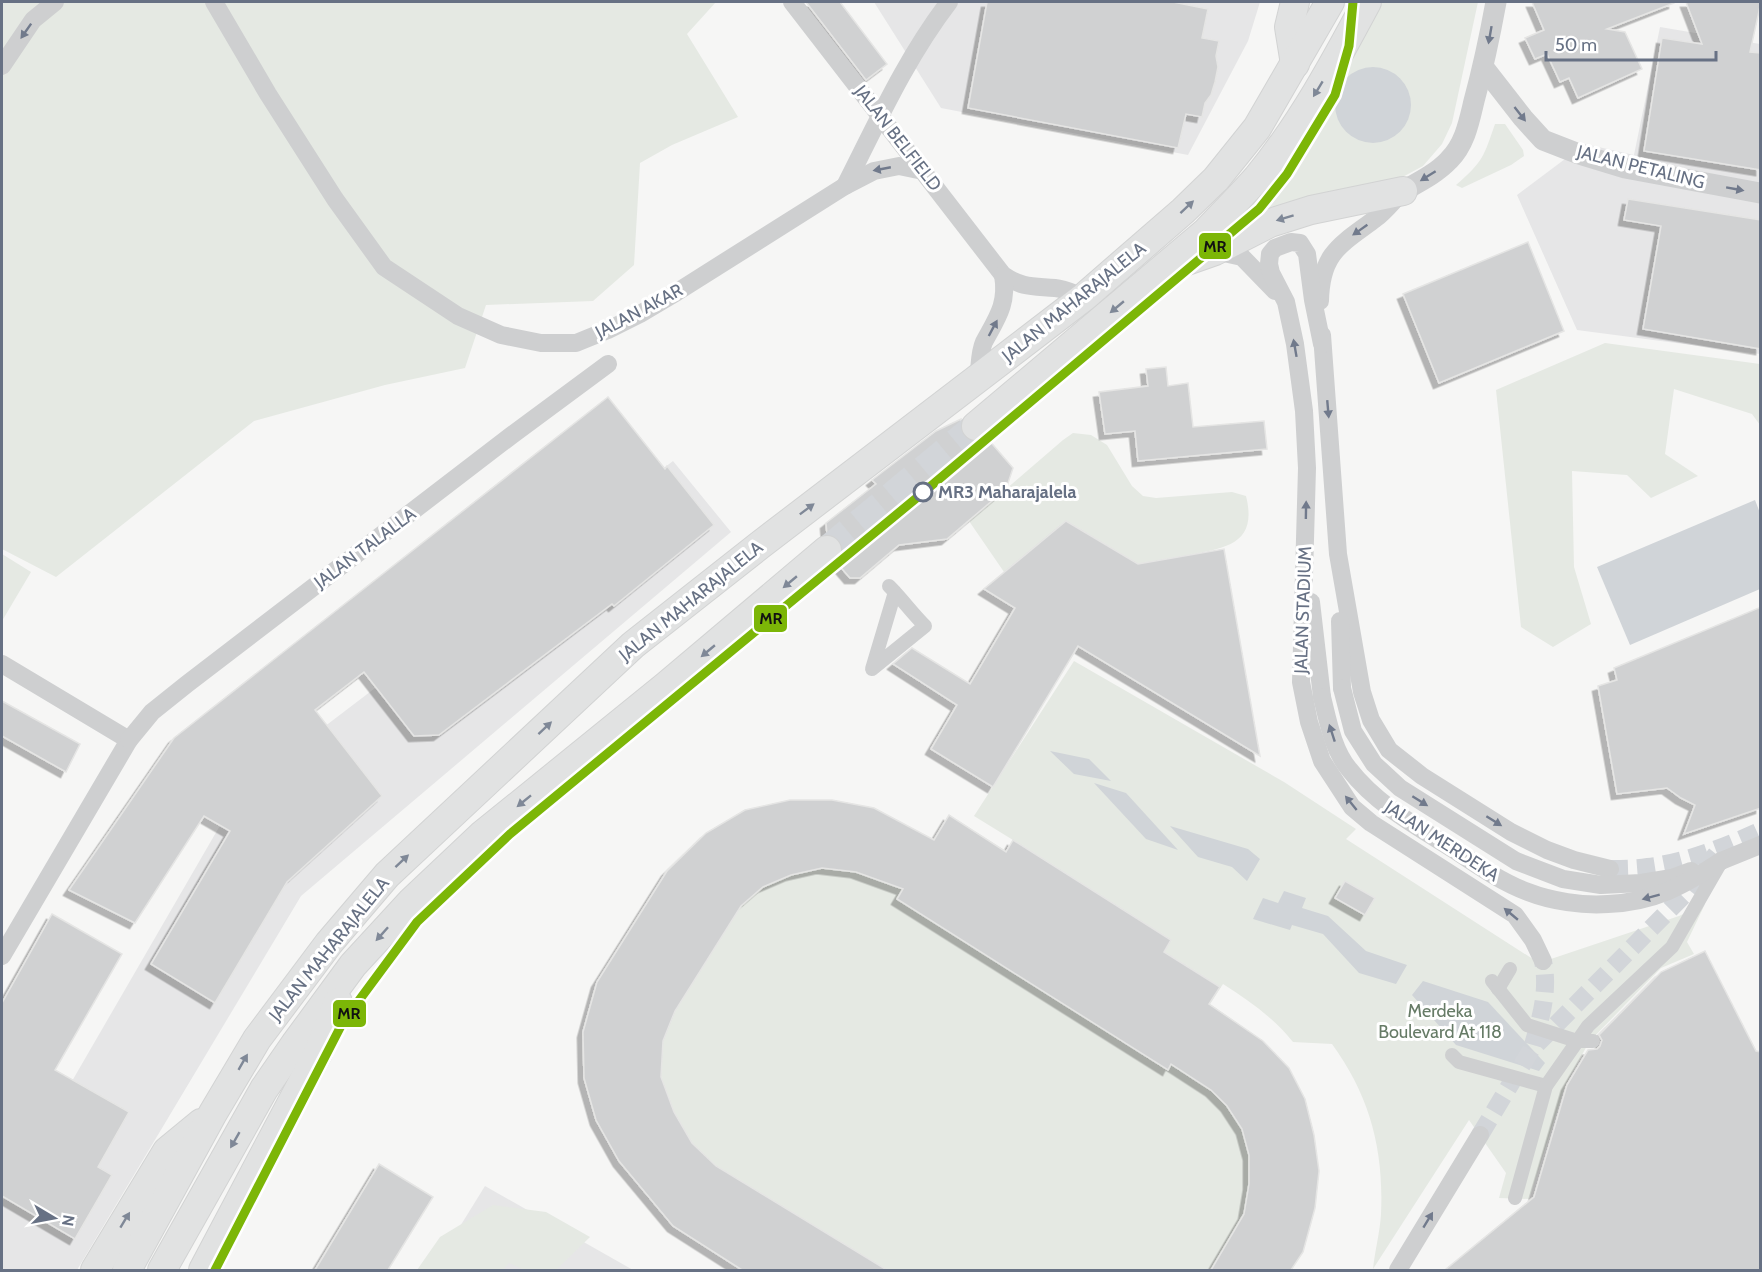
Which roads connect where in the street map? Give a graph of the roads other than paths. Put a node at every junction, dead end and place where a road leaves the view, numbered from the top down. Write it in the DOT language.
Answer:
graph roads {
  1 [pos="55,2"];
  2 [pos="214,2"];
  3 [pos="792,2"];
  4 [pos="949,2"];
  5 [pos="1295,2"];
  6 [pos="1330,2"];
  7 [pos="1367,2"];
  8 [pos="1496,2"];
  9 [pos="1295,64"];
  10 [pos="2,66"];
  11 [pos="1484,68"];
  12 [pos="881,116"];
  13 [pos="923,171"];
  14 [pos="844,186"];
  15 [pos="1403,191"];
  16 [pos="1761,193"];
  17 [pos="1215,250"];
  18 [pos="1162,270"];
  19 [pos="1003,275"];
  20 [pos="1084,297"];
  21 [pos="1283,298"];
  22 [pos="1322,344"];
  23 [pos="608,364"];
  24 [pos="978,380"];
  25 [pos="976,426"];
  26 [pos="827,550"];
  27 [pos="1305,552"];
  28 [pos="1338,554"];
  29 [pos="892,589"];
  30 [pos="2,664"];
  31 [pos="129,740"];
  32 [pos="1761,845"];
  33 [pos="1721,861"];
  34 [pos="1610,869"];
  35 [pos="2,956"];
  36 [pos="1543,961"];
  37 [pos="353,965"];
  38 [pos="1510,969"];
  39 [pos="1577,1041"];
  40 [pos="1593,1041"];
  41 [pos="1452,1055"];
  42 [pos="1546,1086"];
  43 [pos="213,1113"];
  44 [pos="1480,1135"];
  45 [pos="1515,1198"];
  46 [pos="95,1270"];
  47 [pos="127,1270"];
  48 [pos="162,1270"];
  49 [pos="203,1270"];
  50 [pos="1398,1270"];
  1 -- 10 [label="street, one-way"];
  2 -- 14 [label="street, JALAN AKAR"];
  3 -- 12 [label="street, JALAN BELFIELD"];
  4 -- 12 [label="street, JALAN AKAR"];
  5 -- 9 [label="highway"];
  6 -- 9 [label="highway, JALAN MAHARAJALELA"];
  7 -- 18 [label="highway, JALAN MAHARAJALELA, one-way"];
  8 -- 11 [label="street, one-way"];
  20 -- 9 [label="highway, JALAN MAHARAJALELA, one-way"];
  11 -- 15 [label="street, one-way"];
  11 -- 16 [label="street, JALAN PETALING, one-way"];
  12 -- 13 [label="street, JALAN BELFIELD"];
  12 -- 14 [label="street, JALAN AKAR"];
  13 -- 14 [label="street, one-way"];
  13 -- 19 [label="street, JALAN BELFIELD"];
  15 -- 17 [label="highway, one-way"];
  15 -- 22 [label="street, JALAN STADIUM, one-way"];
  17 -- 18 [label="highway"];
  17 -- 21 [label="street"];
  18 -- 25 [label="highway, JALAN MAHARAJALELA, one-way"];
  19 -- 20 [label="street"];
  24 -- 19 [label="street, one-way"];
  20 -- 24 [label="highway, JALAN MAHARAJALELA"];
  21 -- 22 [label="street, JALAN STADIUM"];
  27 -- 21 [label="street, JALAN STADIUM, one-way"];
  22 -- 28 [label="street, JALAN STADIUM, one-way"];
  23 -- 31 [label="street, JALAN TALALLA"];
  43 -- 24 [label="highway, JALAN MAHARAJALELA, one-way"];
  26 -- 37 [label="highway, JALAN MAHARAJALELA, one-way"];
  33 -- 27 [label="street, JALAN MERDEKA, one-way, bridge"];
  36 -- 27 [label="street, JALAN STADIUM, one-way"];
  28 -- 33 [label="street, JALAN MERDEKA, one-way, bridge"];
  28 -- 34 [label="street, JALAN STADIUM, one-way"];
  29 -- 29 [label="street"];
  30 -- 31 [label="street"];
  31 -- 35 [label="street, JALAN TALALLA"];
  32 -- 33 [label="street, JALAN MERDEKA"];
  33 -- 39 [label="street"];
  37 -- 48 [label="highway, JALAN MAHARAJALELA, one-way"];
  37 -- 49 [label="highway"];
  38 -- 39 [label="street"];
  39 -- 40 [label="street"];
  39 -- 42 [label="street"];
  41 -- 42 [label="street"];
  42 -- 45 [label="street"];
  46 -- 43 [label="highway, one-way"];
  43 -- 47 [label="highway, JALAN MAHARAJALELA"];
  50 -- 44 [label="street, one-way"];
}
